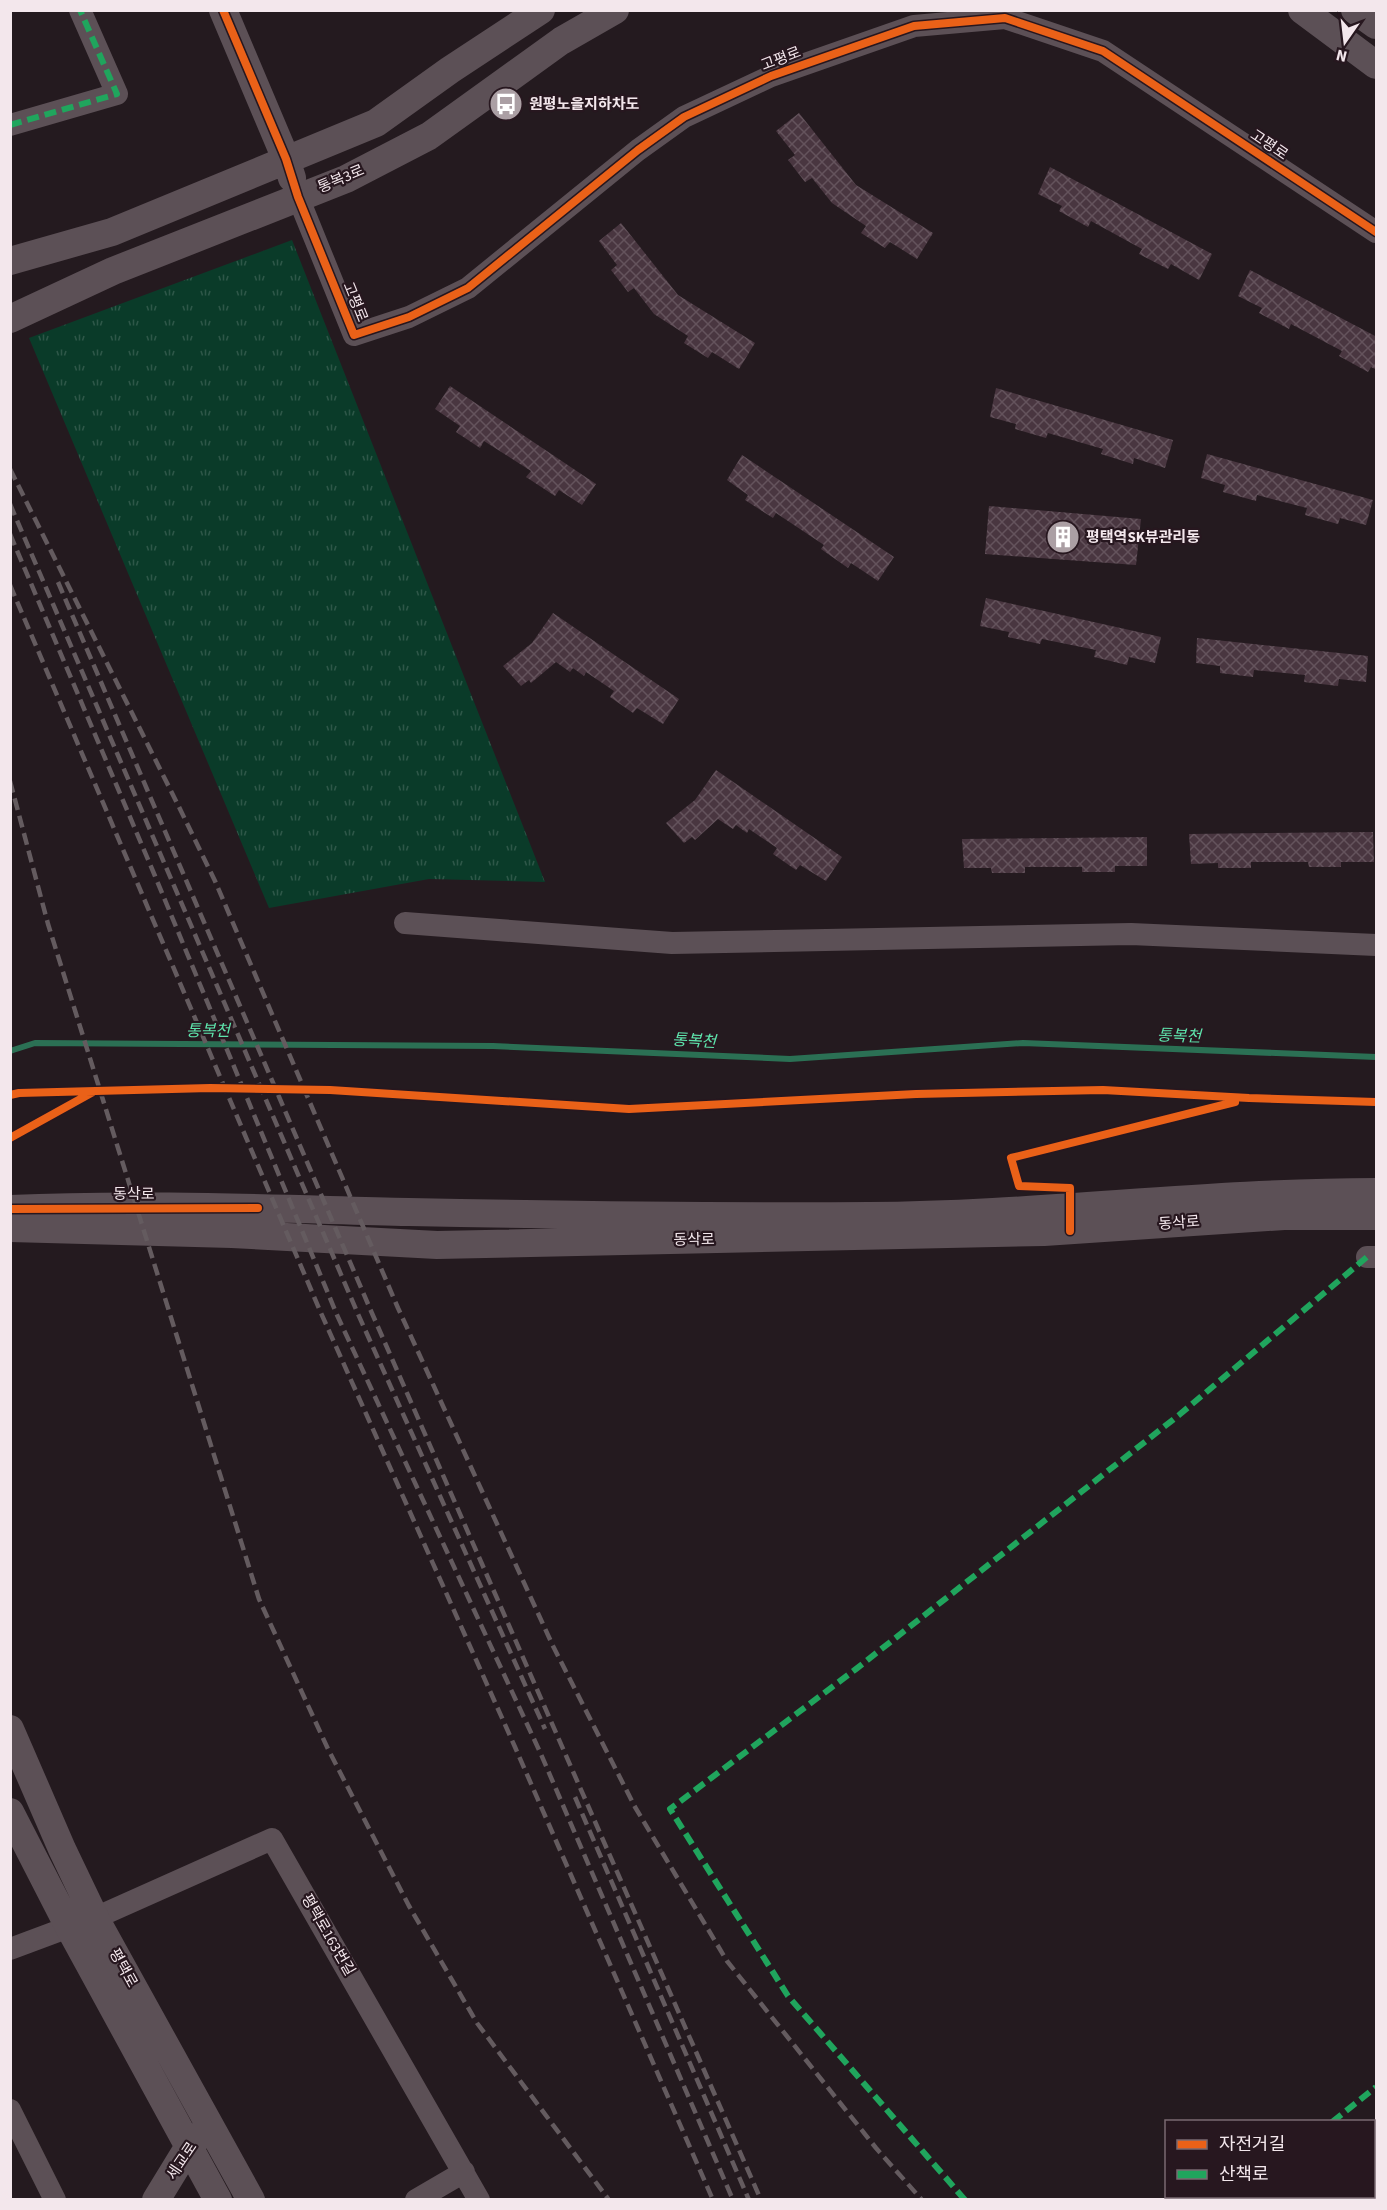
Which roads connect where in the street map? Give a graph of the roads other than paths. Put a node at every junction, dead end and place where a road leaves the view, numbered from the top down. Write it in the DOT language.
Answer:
graph roads {
  1 [pos="80,10"];
  2 [pos="223,10"];
  3 [pos="541,10"];
  4 [pos="615,10"];
  5 [pos="1302,10"];
  6 [pos="1355,10"];
  7 [pos="1377,25"];
  8 [pos="1377,64"];
  9 [pos="10,125"];
  10 [pos="286,159"];
  11 [pos="298,197"];
  12 [pos="1377,232"];
  13 [pos="17,261"];
  14 [pos="10,319"];
  15 [pos="405,923"];
  16 [pos="1377,945"];
  17 [pos="1377,1192"];
  18 [pos="10,1209"];
  19 [pos="1377,1216"];
  20 [pos="10,1228"];
  21 [pos="10,1729"];
  22 [pos="10,1812"];
  23 [pos="82,1922"];
  24 [pos="10,1949"];
  25 [pos="10,2110"];
  26 [pos="210,2125"];
  27 [pos="189,2146"];
  28 [pos="464,2172"];
  29 [pos="55,2199"];
  30 [pos="158,2199"];
  31 [pos="218,2199"];
  32 [pos="251,2199"];
  33 [pos="416,2199"];
  34 [pos="479,2199"];
  1 -- 9 [label="street"];
  2 -- 10 [label="street"];
  3 -- 10 [label="street"];
  4 -- 11 [label="street, 통복3로"];
  5 -- 8 [label="street"];
  6 -- 7 [label="street"];
  10 -- 11 [label="street"];
  10 -- 13 [label="street"];
  11 -- 12 [label="street, 고평로"];
  11 -- 14 [label="street, 통복3로"];
  15 -- 16 [label="street"];
  17 -- 18 [label="street, 동삭로"];
  19 -- 20 [label="street, 동삭로"];
  21 -- 23 [label="street, 평택로"];
  22 -- 23 [label="street, 평택로"];
  23 -- 24 [label="street"];
  23 -- 26 [label="street, 평택로"];
  23 -- 27 [label="street, 평택로"];
  23 -- 28 [label="street, 평택로163번길"];
  25 -- 29 [label="street"];
  26 -- 27 [label="street, 세교로"];
  26 -- 32 [label="street, 평택로"];
  27 -- 30 [label="street, 세교로"];
  27 -- 31 [label="street, 평택로"];
  28 -- 33 [label="street"];
  28 -- 34 [label="street, 평택로163번길"];
}
